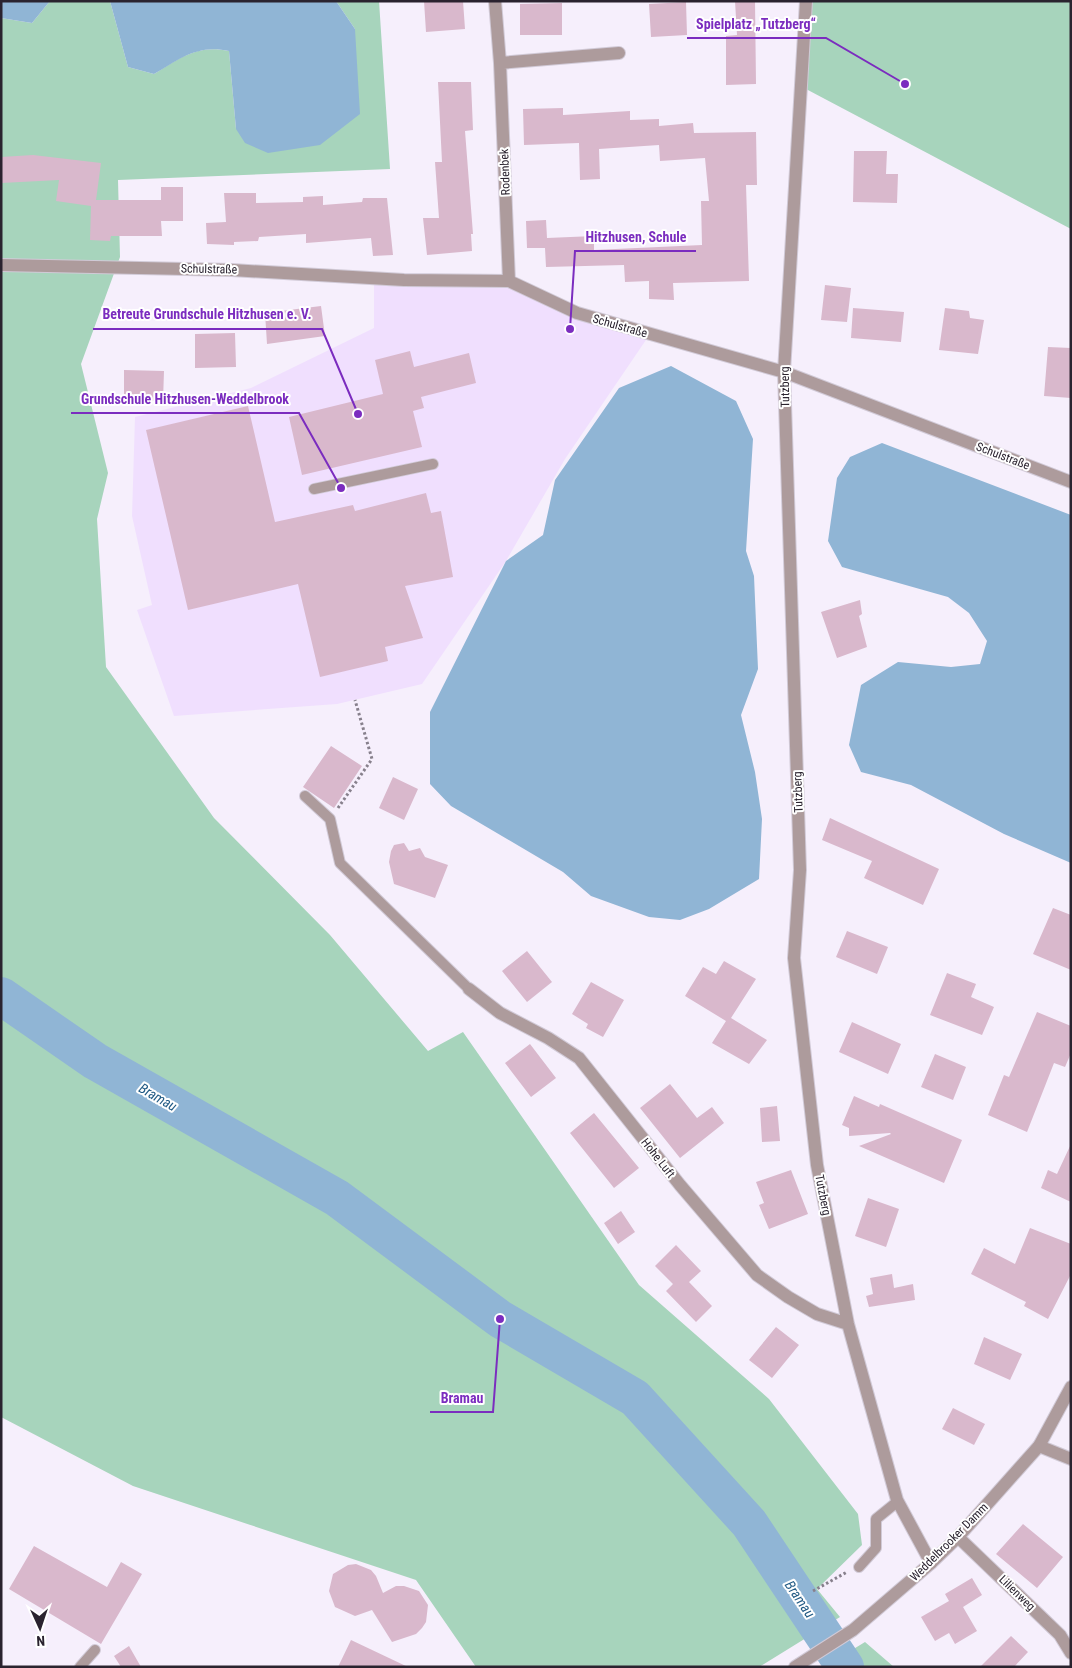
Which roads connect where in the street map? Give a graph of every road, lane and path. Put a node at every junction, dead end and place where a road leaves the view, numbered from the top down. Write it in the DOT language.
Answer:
graph roads {
  1 [pos="495,1"];
  2 [pos="806,1"];
  3 [pos="619,54"];
  4 [pos="500,63"];
  5 [pos="1,265"];
  6 [pos="509,281"];
  7 [pos="784,372"];
  8 [pos="434,464"];
  9 [pos="1071,482"];
  10 [pos="314,489"];
  11 [pos="355,700"];
  12 [pos="304,796"];
  13 [pos="330,819"];
  14 [pos="469,989"];
  15 [pos="848,1324"];
  16 [pos="1071,1387"];
  17 [pos="1040,1446"];
  18 [pos="1071,1459"];
  19 [pos="897,1502"];
  20 [pos="958,1537"];
  21 [pos="932,1563"];
  22 [pos="859,1567"];
  23 [pos="813,1591"];
  24 [pos="95,1650"];
  25 [pos="1071,1653"];
  26 [pos="800,1664"];
  27 [pos="80,1667"];
  1 -- 4 [label="street, Rodenbek"];
  2 -- 7 [label="street, Tutzberg"];
  3 -- 4 [label="street"];
  4 -- 6 [label="street, Rodenbek"];
  5 -- 6 [label="street, Schulstraße"];
  6 -- 7 [label="street, Schulstraße"];
  7 -- 9 [label="street, Schulstraße"];
  7 -- 15 [label="street, Tutzberg"];
  8 -- 10 [label="lane"];
  11 -- 13 [label="path"];
  12 -- 13 [label="lane"];
  13 -- 14 [label="lane"];
  14 -- 15 [label="street, Hohe Luft"];
  15 -- 19 [label="street, Tutzberg"];
  16 -- 17 [label="street, Weddelbrooker Damm"];
  17 -- 18 [label="street"];
  17 -- 20 [label="street, Weddelbrooker Damm"];
  19 -- 21 [label="street, Tutzberg"];
  19 -- 22 [label="lane"];
  20 -- 21 [label="street, Weddelbrooker Damm"];
  20 -- 25 [label="street, Lilienweg"];
  21 -- 26 [label="street, Weddelbrooker Damm"];
  22 -- 23 [label="path"];
  24 -- 27 [label="lane"];
}
